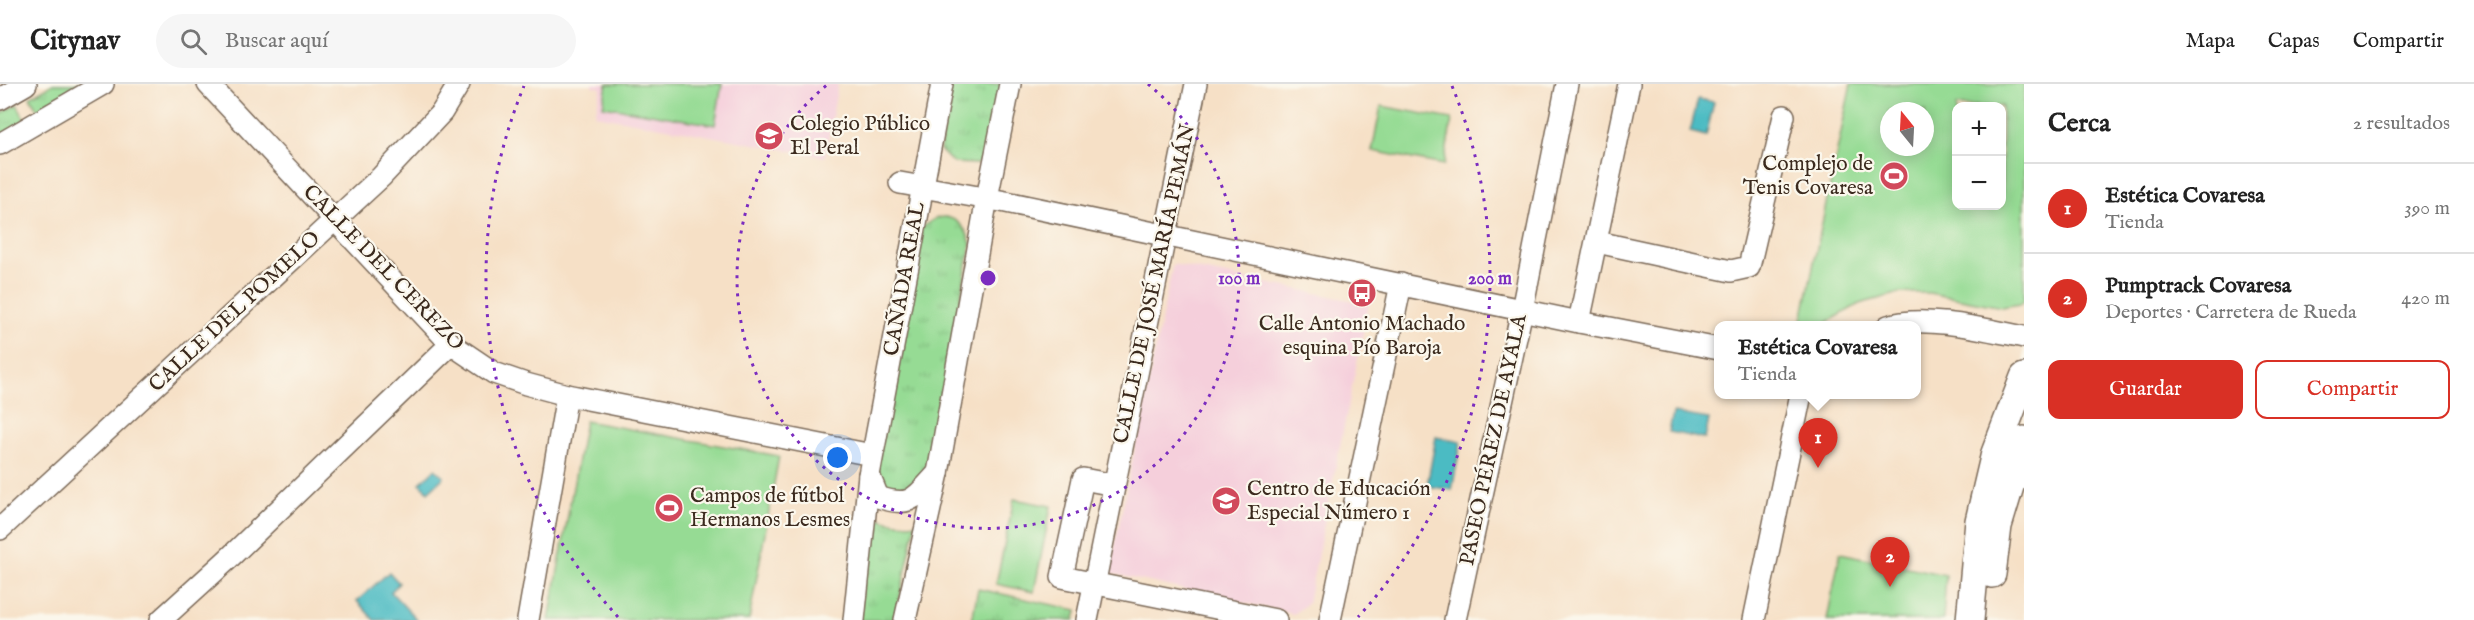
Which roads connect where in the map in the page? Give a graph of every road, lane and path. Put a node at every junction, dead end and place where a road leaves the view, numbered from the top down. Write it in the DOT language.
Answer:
graph roads {
  1 [pos="26,84"];
  2 [pos="103,84"];
  3 [pos="208,84"];
  4 [pos="459,84"];
  5 [pos="942,84"];
  6 [pos="1010,84"];
  7 [pos="1196,84"];
  8 [pos="1567,84"];
  9 [pos="1629,84"];
  10 [pos="0,99"];
  11 [pos="1784,116"];
  12 [pos="0,144"];
  13 [pos="900,183"];
  14 [pos="921,187"];
  15 [pos="997,200"];
  16 [pos="335,220"];
  17 [pos="1166,236"];
  18 [pos="1598,242"];
  19 [pos="1401,284"];
  20 [pos="1522,310"];
  21 [pos="1579,322"];
  22 [pos="1921,323"];
  23 [pos="2024,338"];
  24 [pos="451,344"];
  25 [pos="1714,348"];
  26 [pos="2024,377"];
  27 [pos="567,395"];
  28 [pos="1799,399"];
  29 [pos="2024,440"];
  30 [pos="871,465"];
  31 [pos="938,473"];
  32 [pos="1114,485"];
  33 [pos="0,529"];
  34 [pos="1094,584"];
  35 [pos="161,620"];
  36 [pos="528,620"];
  37 [pos="854,620"];
  38 [pos="905,620"];
  39 [pos="1087,620"];
  40 [pos="1276,620"];
  41 [pos="1330,620"];
  42 [pos="1455,620"];
  43 [pos="1754,620"];
  44 [pos="1970,620"];
  45 [pos="1988,620"];
  1 -- 10 [label="street"];
  2 -- 12 [label="street"];
  3 -- 16 [label="street, CALLE DEL CEREZO"];
  4 -- 16 [label="street, CALLE DEL POMELO"];
  5 -- 14 [label="street, CAÑADA REAL"];
  6 -- 15 [label="street"];
  7 -- 17 [label="street, CALLE DE JOSÉ MARÍA PEMÁN"];
  8 -- 20 [label="street, PASEO PÉREZ DE AYALA"];
  9 -- 18 [label="street"];
  11 -- 18 [label="street"];
  13 -- 14 [label="street"];
  14 -- 15 [label="street"];
  14 -- 30 [label="street, CAÑADA REAL"];
  15 -- 17 [label="street"];
  15 -- 31 [label="street"];
  16 -- 24 [label="street, CALLE DEL CEREZO"];
  16 -- 33 [label="street, CALLE DEL POMELO"];
  17 -- 19 [label="street"];
  17 -- 32 [label="street, CALLE DE JOSÉ MARÍA PEMÁN"];
  18 -- 21 [label="street"];
  19 -- 20 [label="street"];
  19 -- 41 [label="street"];
  20 -- 21 [label="street"];
  20 -- 42 [label="street, PASEO PÉREZ DE AYALA"];
  21 -- 25 [label="street"];
  22 -- 23 [label="street"];
  24 -- 27 [label="street, CALLE DEL CEREZO"];
  24 -- 35 [label="street"];
  26 -- 44 [label="main road"];
  27 -- 30 [label="street, CALLE DEL CEREZO"];
  27 -- 36 [label="street"];
  28 -- 43 [label="street"];
  29 -- 45 [label="main road"];
  30 -- 31 [label="street"];
  30 -- 37 [label="street, CAÑADA REAL"];
  31 -- 38 [label="street"];
  32 -- 34 [label="street, CALLE DE JOSÉ MARÍA PEMÁN"];
  32 -- 34 [label="street"];
  34 -- 39 [label="street, CALLE DE JOSÉ MARÍA PEMÁN"];
  34 -- 40 [label="street"];
}
